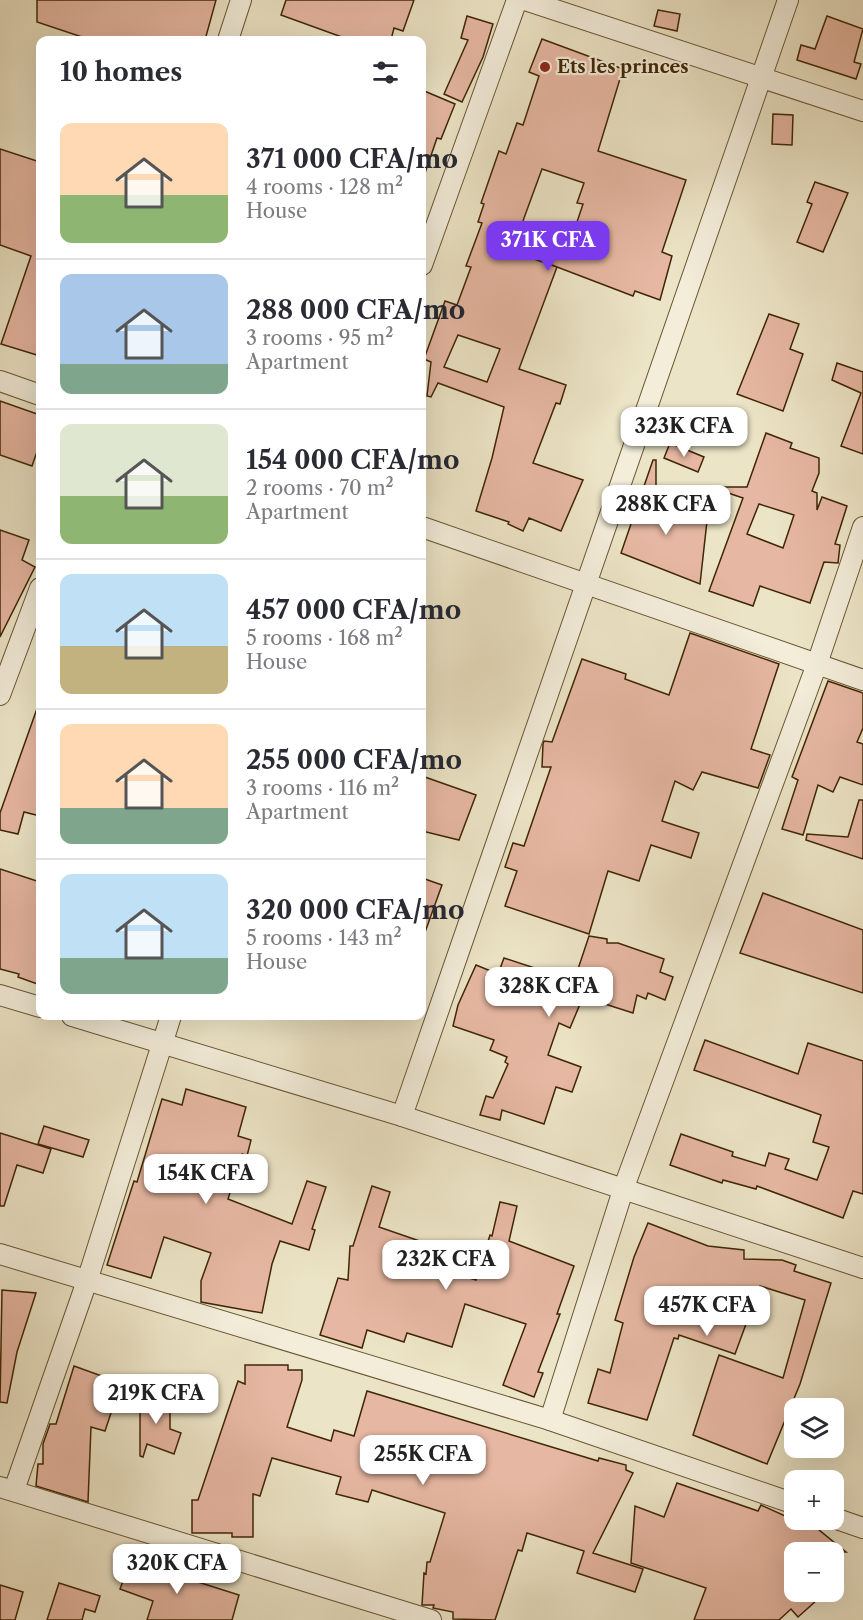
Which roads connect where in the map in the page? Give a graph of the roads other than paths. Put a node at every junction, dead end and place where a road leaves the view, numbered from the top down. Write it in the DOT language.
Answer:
graph roads {
  1 [pos="241,0"];
  2 [pos="517,0"];
  3 [pos="525,0"];
  4 [pos="789,0"];
  5 [pos="229,36"];
  6 [pos="761,78"];
  7 [pos="863,111"];
  8 [pos="426,254"];
  9 [pos="0,381"];
  10 [pos="36,394"];
  11 [pos="863,527"];
  12 [pos="426,528"];
  13 [pos="585,583"];
  14 [pos="36,599"];
  15 [pos="817,664"];
  16 [pos="863,680"];
  17 [pos="0,695"];
  18 [pos="0,995"];
  19 [pos="36,1005"];
  20 [pos="87,1020"];
  21 [pos="170,1020"];
  22 [pos="163,1041"];
  23 [pos="402,1116"];
  24 [pos="624,1187"];
  25 [pos="0,1254"];
  26 [pos="863,1268"];
  27 [pos="87,1281"];
  28 [pos="550,1420"];
  29 [pos="7,1488"];
  30 [pos="784,1500"];
  31 [pos="844,1521"];
  32 [pos="863,1528"];
  33 [pos="431,1620"];
  1 -- 5 [label="street"];
  2 -- 8 [label="street"];
  3 -- 6 [label="street"];
  4 -- 6 [label="street"];
  6 -- 7 [label="street"];
  6 -- 13 [label="street"];
  9 -- 10 [label="street"];
  11 -- 15 [label="street"];
  12 -- 13 [label="street"];
  13 -- 15 [label="street"];
  13 -- 23 [label="street"];
  14 -- 17 [label="street"];
  15 -- 16 [label="street"];
  15 -- 24 [label="street"];
  18 -- 19 [label="street"];
  20 -- 22 [label="street"];
  21 -- 22 [label="street"];
  22 -- 23 [label="street"];
  22 -- 27 [label="street"];
  23 -- 24 [label="street"];
  24 -- 26 [label="street"];
  24 -- 28 [label="street"];
  25 -- 27 [label="street"];
  27 -- 28 [label="street"];
  27 -- 29 [label="street"];
  28 -- 30 [label="street"];
  29 -- 33 [label="street"];
  31 -- 32 [label="street"];
}
